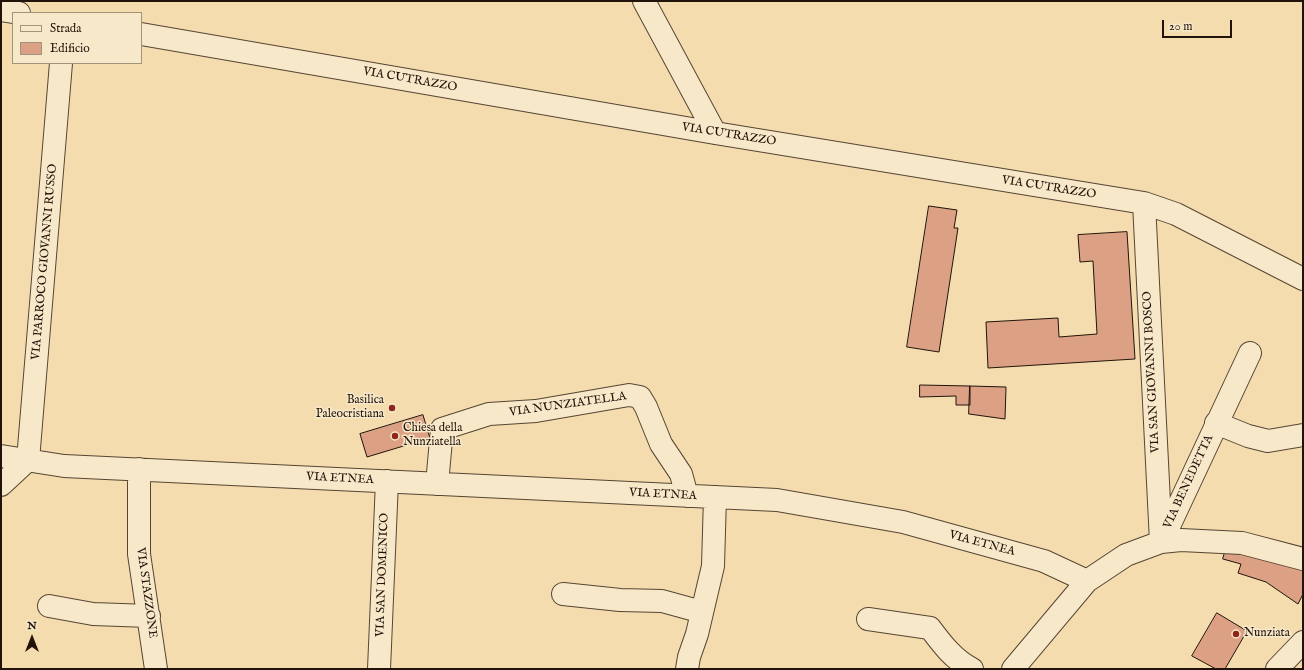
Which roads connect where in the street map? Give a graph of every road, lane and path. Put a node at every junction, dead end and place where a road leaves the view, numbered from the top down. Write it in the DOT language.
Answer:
graph roads {
  1 [pos="644,1"];
  2 [pos="1,10"];
  3 [pos="13,12"];
  4 [pos="142,34"];
  5 [pos="61,64"];
  6 [pos="715,133"];
  7 [pos="1144,203"];
  8 [pos="1303,278"];
  9 [pos="1250,352"];
  10 [pos="1216,423"];
  11 [pos="1303,435"];
  12 [pos="1,456"];
  13 [pos="28,460"];
  14 [pos="139,469"];
  15 [pos="387,481"];
  16 [pos="437,484"];
  17 [pos="1,485"];
  18 [pos="687,496"];
  19 [pos="715,497"];
  20 [pos="1161,542"];
  21 [pos="1303,559"];
  22 [pos="1087,581"];
  23 [pos="563,594"];
  24 [pos="49,606"];
  25 [pos="702,612"];
  26 [pos="149,616"];
  27 [pos="868,619"];
  28 [pos="1303,642"];
  29 [pos="688,663"];
  30 [pos="156,669"];
  31 [pos="379,669"];
  32 [pos="972,669"];
  33 [pos="1013,669"];
  34 [pos="1277,669"];
  1 -- 6 [label="street"];
  2 -- 3 [label="street"];
  4 -- 6 [label="street, VIA CUTRAZZO"];
  5 -- 13 [label="street, VIA PARROCO GIOVANNI RUSSO"];
  6 -- 7 [label="street, VIA CUTRAZZO"];
  7 -- 8 [label="street, VIA CUTRAZZO"];
  7 -- 20 [label="street, VIA SAN GIOVANNI BOSCO"];
  9 -- 10 [label="street, VIA BENEDETTA"];
  10 -- 11 [label="street, VIA BENEDETTA"];
  10 -- 20 [label="street, VIA BENEDETTA"];
  12 -- 13 [label="street, VIA ETNEA"];
  13 -- 14 [label="street, VIA ETNEA"];
  13 -- 17 [label="street"];
  14 -- 15 [label="street, VIA ETNEA"];
  14 -- 26 [label="street, VIA STAZZONE"];
  15 -- 16 [label="street, VIA ETNEA"];
  15 -- 31 [label="street, VIA SAN DOMENICO"];
  16 -- 18 [label="street, VIA ETNEA"];
  16 -- 18 [label="street, VIA NUNZIATELLA"];
  18 -- 19 [label="street, VIA ETNEA"];
  19 -- 22 [label="street, VIA ETNEA"];
  19 -- 25 [label="street"];
  20 -- 21 [label="street"];
  20 -- 22 [label="street"];
  22 -- 33 [label="street"];
  23 -- 25 [label="street"];
  24 -- 26 [label="street"];
  25 -- 29 [label="street"];
  26 -- 30 [label="street, VIA STAZZONE"];
  27 -- 32 [label="street"];
  28 -- 34 [label="street"];
}
